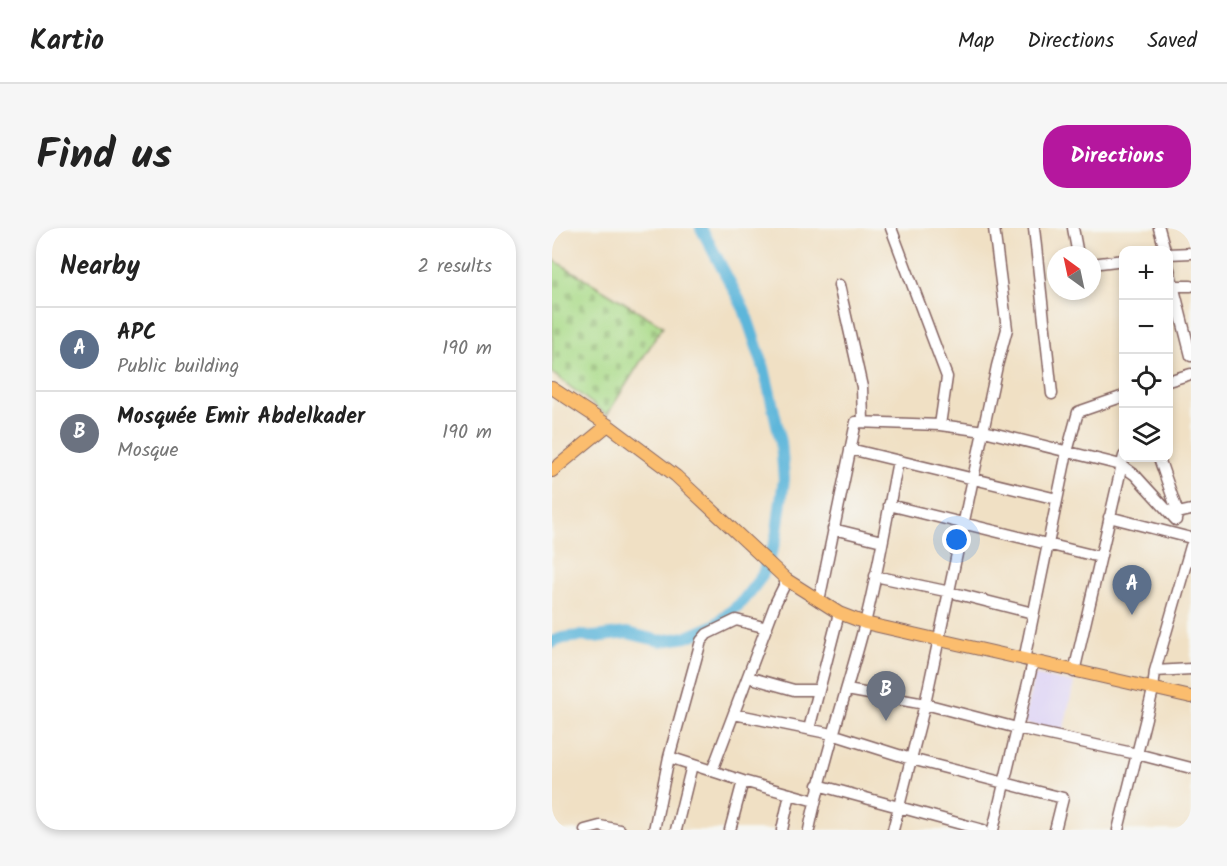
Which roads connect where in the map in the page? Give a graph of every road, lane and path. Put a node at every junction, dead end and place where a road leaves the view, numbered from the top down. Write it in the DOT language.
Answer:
graph roads {
  1 [pos="891,228"];
  2 [pos="994,228"];
  3 [pos="1034,228"];
  4 [pos="1073,228"];
  5 [pos="1160,228"];
  6 [pos="1076,246"];
  7 [pos="1164,246"];
  8 [pos="1191,253"];
  9 [pos="1173,254"];
  10 [pos="1119,261"];
  11 [pos="1101,263"];
  12 [pos="1173,282"];
  13 [pos="838,285"];
  14 [pos="1174,286"];
  15 [pos="1191,286"];
  16 [pos="1187,323"];
  17 [pos="1191,356"];
  18 [pos="1191,374"];
  19 [pos="1173,379"];
  20 [pos="552,388"];
  21 [pos="1052,394"];
  22 [pos="1119,398"];
  23 [pos="863,422"];
  24 [pos="608,425"];
  25 [pos="940,425"];
  26 [pos="984,431"];
  27 [pos="850,449"];
  28 [pos="1067,452"];
  29 [pos="898,461"];
  30 [pos="1119,461"];
  31 [pos="1122,462"];
  32 [pos="1123,462"];
  33 [pos="1160,462"];
  34 [pos="552,471"];
  35 [pos="973,480"];
  36 [pos="1057,499"];
  37 [pos="889,505"];
  38 [pos="1191,510"];
  39 [pos="1109,517"];
  40 [pos="1177,517"];
  41 [pos="964,522"];
  42 [pos="833,529"];
  43 [pos="1174,534"];
  44 [pos="1191,538"];
  45 [pos="882,541"];
  46 [pos="1048,545"];
  47 [pos="1191,546"];
  48 [pos="1100,557"];
  49 [pos="875,576"];
  50 [pos="783,577"];
  51 [pos="950,592"];
  52 [pos="819,601"];
  53 [pos="839,613"];
  54 [pos="1033,613"];
  55 [pos="865,623"];
  56 [pos="767,628"];
  57 [pos="939,640"];
  58 [pos="1028,661"];
  59 [pos="1191,669"];
  60 [pos="1155,671"];
  61 [pos="1074,672"];
  62 [pos="748,677"];
  63 [pos="819,690"];
  64 [pos="847,690"];
  65 [pos="1153,690"];
  66 [pos="1191,697"];
  67 [pos="925,704"];
  68 [pos="734,714"];
  69 [pos="1017,728"];
  70 [pos="809,729"];
  71 [pos="832,734"];
  72 [pos="1137,754"];
  73 [pos="669,757"];
  74 [pos="911,759"];
  75 [pos="692,765"];
  76 [pos="1191,768"];
  77 [pos="712,771"];
  78 [pos="743,781"];
  79 [pos="1004,783"];
  80 [pos="818,785"];
  81 [pos="790,794"];
  82 [pos="815,801"];
  83 [pos="899,808"];
  84 [pos="599,828"];
  85 [pos="585,830"];
  86 [pos="620,830"];
  87 [pos="654,830"];
  88 [pos="676,830"];
  89 [pos="730,830"];
  90 [pos="782,830"];
  91 [pos="809,830"];
  92 [pos="893,830"];
  93 [pos="983,830"];
  94 [pos="993,830"];
  95 [pos="1055,830"];
  96 [pos="1118,830"];
  1 -- 25 [label="street"];
  2 -- 26 [label="street"];
  3 -- 21 [label="street"];
  4 -- 6 [label="street"];
  5 -- 7 [label="street"];
  8 -- 9 [label="street"];
  10 -- 11 [label="street"];
  12 -- 14 [label="street"];
  13 -- 23 [label="street"];
  14 -- 15 [label="street"];
  14 -- 16 [label="street"];
  16 -- 17 [label="street"];
  18 -- 19 [label="street"];
  20 -- 24 [label="main road"];
  22 -- 28 [label="street"];
  23 -- 25 [label="street"];
  23 -- 27 [label="street"];
  24 -- 34 [label="main road"];
  24 -- 50 [label="main road"];
  25 -- 26 [label="street"];
  26 -- 28 [label="street"];
  26 -- 35 [label="street"];
  27 -- 29 [label="street"];
  27 -- 42 [label="street"];
  28 -- 30 [label="street"];
  28 -- 36 [label="street"];
  29 -- 35 [label="street"];
  29 -- 37 [label="street"];
  31 -- 39 [label="street"];
  32 -- 40 [label="street"];
  33 -- 40 [label="street"];
  35 -- 36 [label="street"];
  35 -- 41 [label="street"];
  36 -- 46 [label="street"];
  37 -- 41 [label="street"];
  37 -- 45 [label="street"];
  38 -- 40 [label="street"];
  39 -- 43 [label="street"];
  39 -- 48 [label="street"];
  40 -- 43 [label="street"];
  41 -- 46 [label="street"];
  41 -- 51 [label="street"];
  42 -- 45 [label="street"];
  42 -- 52 [label="street"];
  43 -- 44 [label="street"];
  45 -- 49 [label="street"];
  46 -- 48 [label="street"];
  46 -- 54 [label="street"];
  47 -- 60 [label="street"];
  48 -- 61 [label="street"];
  49 -- 51 [label="street"];
  49 -- 55 [label="street"];
  50 -- 52 [label="main road"];
  50 -- 56 [label="street"];
  51 -- 54 [label="street"];
  51 -- 57 [label="street"];
  52 -- 53 [label="main road"];
  53 -- 55 [label="main road"];
  53 -- 63 [label="street"];
  54 -- 58 [label="street"];
  55 -- 57 [label="main road"];
  55 -- 64 [label="street"];
  56 -- 62 [label="street"];
  56 -- 73 [label="street"];
  57 -- 58 [label="main road"];
  57 -- 67 [label="street"];
  58 -- 61 [label="main road"];
  58 -- 69 [label="street"];
  59 -- 60 [label="street"];
  60 -- 65 [label="street"];
  61 -- 65 [label="main road"];
  62 -- 63 [label="street"];
  62 -- 68 [label="street"];
  63 -- 70 [label="street"];
  64 -- 67 [label="street"];
  64 -- 71 [label="street"];
  65 -- 66 [label="main road"];
  65 -- 72 [label="street"];
  67 -- 69 [label="street"];
  67 -- 74 [label="street"];
  68 -- 70 [label="street"];
  68 -- 77 [label="street"];
  69 -- 72 [label="street"];
  69 -- 79 [label="street"];
  70 -- 71 [label="street"];
  71 -- 74 [label="street"];
  71 -- 80 [label="street"];
  72 -- 76 [label="street"];
  72 -- 96 [label="street"];
  73 -- 75 [label="street"];
  73 -- 87 [label="street"];
  74 -- 79 [label="street"];
  74 -- 83 [label="street"];
  75 -- 77 [label="street"];
  75 -- 88 [label="street"];
  77 -- 78 [label="street"];
  78 -- 81 [label="street"];
  78 -- 89 [label="street"];
  79 -- 94 [label="street"];
  79 -- 95 [label="street"];
  80 -- 82 [label="street"];
  80 -- 83 [label="street"];
  81 -- 82 [label="street"];
  81 -- 90 [label="street"];
  82 -- 91 [label="street"];
  83 -- 92 [label="street"];
  83 -- 93 [label="street"];
  84 -- 85 [label="street"];
  84 -- 86 [label="street"];
}
